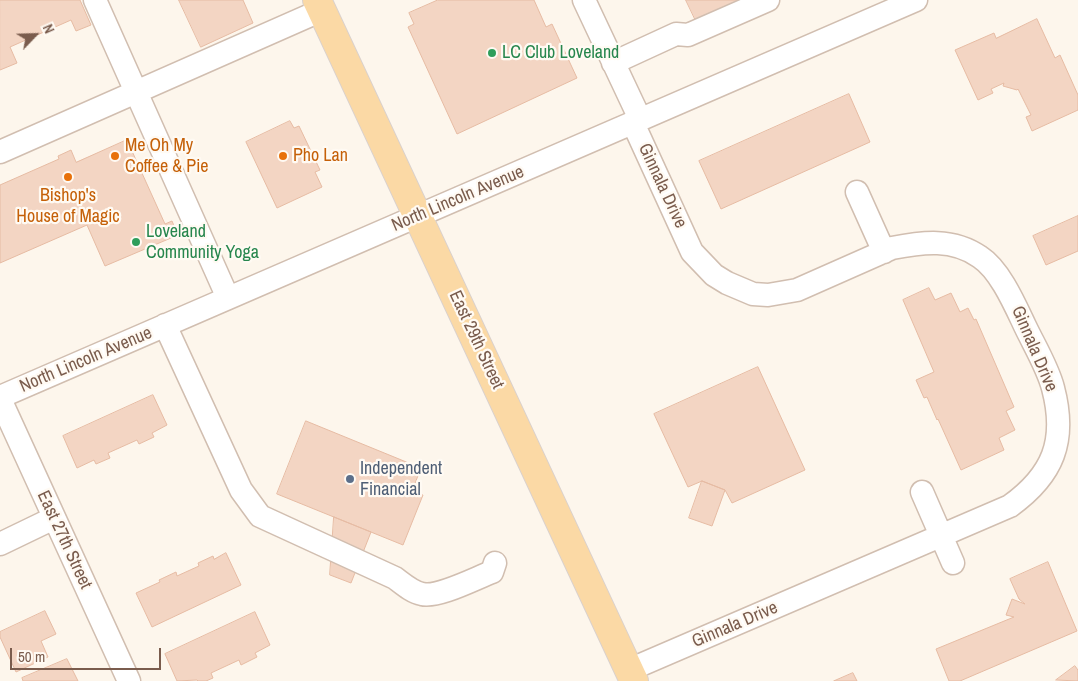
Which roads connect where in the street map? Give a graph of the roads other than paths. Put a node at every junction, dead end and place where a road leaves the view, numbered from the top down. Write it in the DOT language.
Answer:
graph roads {
  1 [pos="94,0"];
  2 [pos="584,0"];
  3 [pos="768,0"];
  4 [pos="916,0"];
  5 [pos="319,5"];
  6 [pos="613,63"];
  7 [pos="136,92"];
  8 [pos="637,121"];
  9 [pos="0,152"];
  10 [pos="857,192"];
  11 [pos="418,216"];
  12 [pos="884,252"];
  13 [pos="228,298"];
  14 [pos="165,326"];
  15 [pos="0,398"];
  16 [pos="922,492"];
  17 [pos="54,518"];
  18 [pos="940,536"];
  19 [pos="0,544"];
  20 [pos="495,562"];
  21 [pos="954,563"];
  22 [pos="631,676"];
  23 [pos="129,681"];
  1 -- 7 [label="street"];
  2 -- 6 [label="street, Ginnala Drive"];
  3 -- 6 [label="street"];
  4 -- 8 [label="street, North Lincoln Avenue"];
  5 -- 7 [label="street"];
  5 -- 11 [label="main road, East 29th Street"];
  6 -- 8 [label="street, Ginnala Drive"];
  7 -- 9 [label="street"];
  7 -- 13 [label="street"];
  8 -- 11 [label="street, North Lincoln Avenue"];
  8 -- 12 [label="street, Ginnala Drive"];
  10 -- 12 [label="street"];
  11 -- 13 [label="street, North Lincoln Avenue"];
  11 -- 22 [label="main road, East 29th Street"];
  12 -- 18 [label="street, Ginnala Drive"];
  13 -- 14 [label="street, North Lincoln Avenue"];
  14 -- 15 [label="street, North Lincoln Avenue"];
  14 -- 20 [label="street"];
  15 -- 17 [label="street, East 27th Street"];
  16 -- 18 [label="street"];
  17 -- 19 [label="street"];
  17 -- 23 [label="street, East 27th Street"];
  18 -- 21 [label="street"];
  18 -- 22 [label="street, Ginnala Drive"];
}
